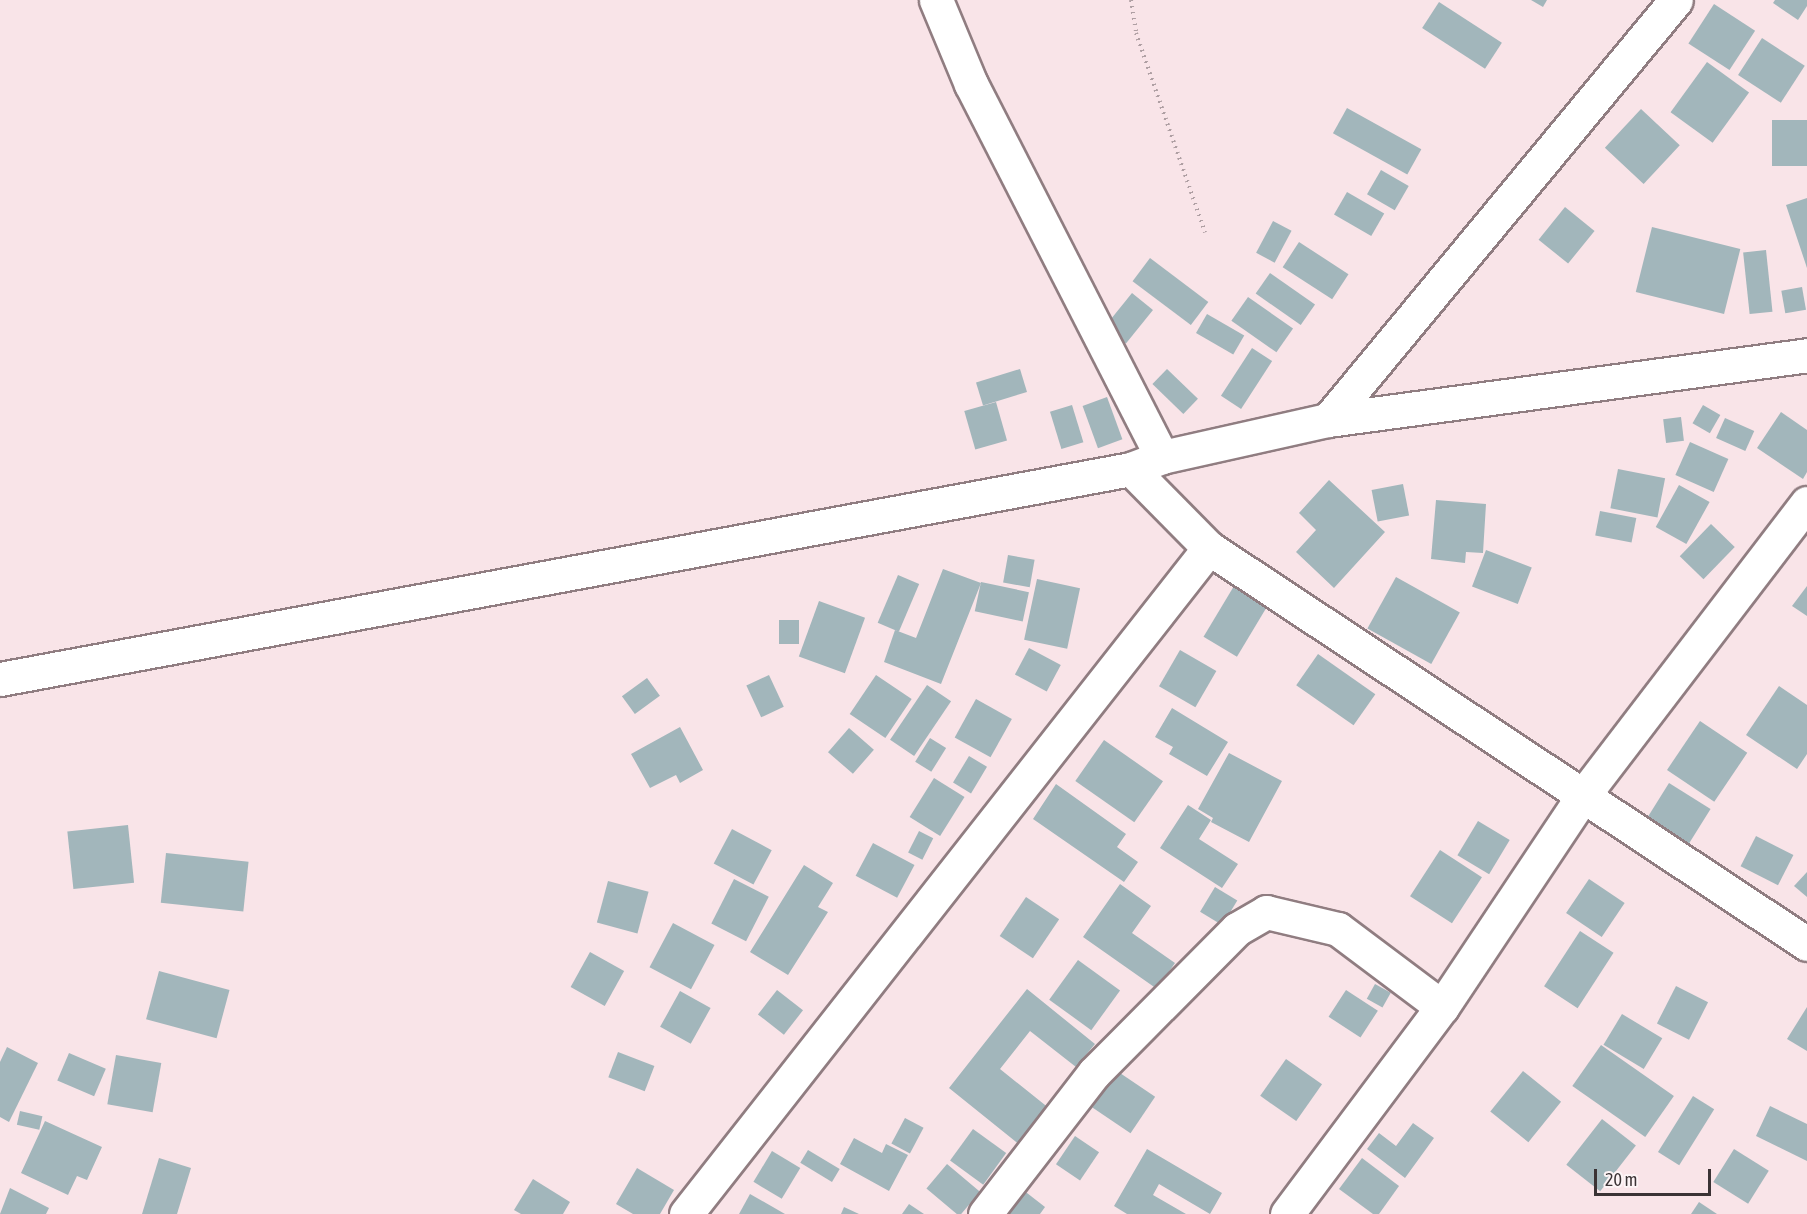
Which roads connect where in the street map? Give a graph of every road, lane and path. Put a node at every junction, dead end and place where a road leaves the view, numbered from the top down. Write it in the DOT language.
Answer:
graph roads {
  1 [pos="936,0"];
  2 [pos="1131,0"];
  3 [pos="1676,0"];
  4 [pos="1205,232"];
  5 [pos="1807,355"];
  6 [pos="1328,420"];
  7 [pos="1162,457"];
  8 [pos="1131,469"];
  9 [pos="1807,503"];
  10 [pos="1209,548"];
  11 [pos="0,679"];
  12 [pos="1582,797"];
  13 [pos="1807,944"];
  14 [pos="1442,1007"];
  15 [pos="686,1214"];
  16 [pos="985,1214"];
  17 [pos="1287,1214"];
  1 -- 7 [label="street"];
  2 -- 4 [label="path"];
  3 -- 6 [label="street"];
  5 -- 6 [label="street"];
  6 -- 7 [label="street"];
  7 -- 8 [label="street"];
  8 -- 10 [label="street"];
  8 -- 11 [label="street"];
  9 -- 12 [label="street"];
  10 -- 12 [label="street"];
  10 -- 15 [label="street"];
  12 -- 13 [label="street"];
  12 -- 14 [label="street"];
  14 -- 16 [label="street"];
  14 -- 17 [label="street"];
}
